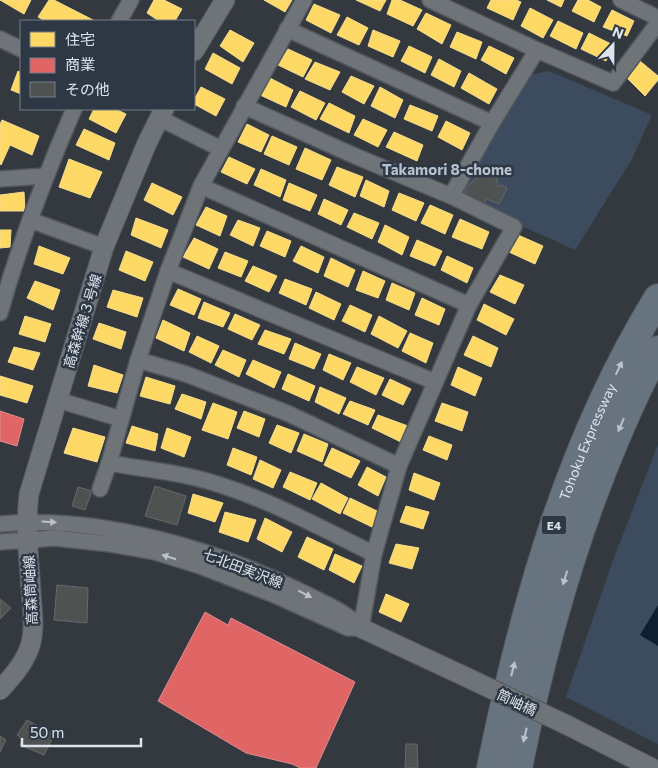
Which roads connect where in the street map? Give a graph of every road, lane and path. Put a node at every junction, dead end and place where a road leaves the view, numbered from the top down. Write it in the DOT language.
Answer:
graph roads {
  1 [pos="131,0"];
  2 [pos="225,0"];
  3 [pos="304,0"];
  4 [pos="430,0"];
  5 [pos="621,0"];
  6 [pos="658,18"];
  7 [pos="120,20"];
  8 [pos="658,23"];
  9 [pos="287,30"];
  10 [pos="0,39"];
  11 [pos="20,49"];
  12 [pos="195,49"];
  13 [pos="537,50"];
  14 [pos="244,106"];
  15 [pos="74,110"];
  16 [pos="161,113"];
  17 [pos="492,123"];
  18 [pos="222,149"];
  19 [pos="45,176"];
  20 [pos="0,179"];
  21 [pos="201,186"];
  22 [pos="451,196"];
  23 [pos="30,220"];
  24 [pos="104,247"];
  25 [pos="6,270"];
  26 [pos="168,271"];
  27 [pos="658,298"];
  28 [pos="469,305"];
  29 [pos="0,313"];
  30 [pos="658,350"];
  31 [pos="138,360"];
  32 [pos="435,382"];
  33 [pos="58,400"];
  34 [pos="122,419"];
  35 [pos="109,463"];
  36 [pos="399,466"];
  37 [pos="100,489"];
  38 [pos="28,521"];
  39 [pos="0,524"];
  40 [pos="28,540"];
  41 [pos="0,542"];
  42 [pos="374,554"];
  43 [pos="361,628"];
  44 [pos="466,677"];
  45 [pos="0,690"];
  46 [pos="491,768"];
  47 [pos="518,768"];
  48 [pos="652,768"];
  1 -- 7 [label="street"];
  2 -- 12 [label="street"];
  3 -- 9 [label="street"];
  4 -- 13 [label="street"];
  5 -- 6 [label="street"];
  8 -- 13 [label="street"];
  9 -- 14 [label="street"];
  9 -- 17 [label="street"];
  10 -- 11 [label="street"];
  13 -- 17 [label="street"];
  14 -- 18 [label="street"];
  14 -- 22 [label="street"];
  15 -- 19 [label="street"];
  16 -- 18 [label="street"];
  16 -- 24 [label="street, 高森幹線３号線"];
  17 -- 22 [label="street"];
  18 -- 21 [label="street"];
  19 -- 20 [label="street"];
  19 -- 23 [label="street"];
  21 -- 26 [label="street"];
  21 -- 28 [label="street"];
  22 -- 28 [label="street"];
  23 -- 24 [label="street"];
  23 -- 25 [label="street"];
  24 -- 33 [label="street, 高森幹線３号線"];
  25 -- 29 [label="street"];
  26 -- 31 [label="street"];
  26 -- 32 [label="street"];
  46 -- 27 [label="highway, Tohoku Expressway / E4, one-way"];
  28 -- 32 [label="street"];
  30 -- 47 [label="highway, Tohoku Expressway / E4, one-way"];
  31 -- 34 [label="street"];
  31 -- 36 [label="street"];
  32 -- 36 [label="street"];
  33 -- 34 [label="street"];
  33 -- 38 [label="street, 高森幹線３号線"];
  34 -- 35 [label="street"];
  35 -- 37 [label="street"];
  35 -- 42 [label="street"];
  36 -- 42 [label="street"];
  38 -- 39 [label="street, 七北田実沢線"];
  38 -- 40 [label="street, 高森幹線３号線"];
  38 -- 43 [label="street, 七北田実沢線, one-way"];
  40 -- 41 [label="street"];
  43 -- 40 [label="street, one-way"];
  40 -- 45 [label="street, 高森筒岫線"];
  42 -- 43 [label="street"];
  43 -- 44 [label="street, 七北田実沢線"];
  44 -- 48 [label="street, 筒岫橋, bridge"];
}
